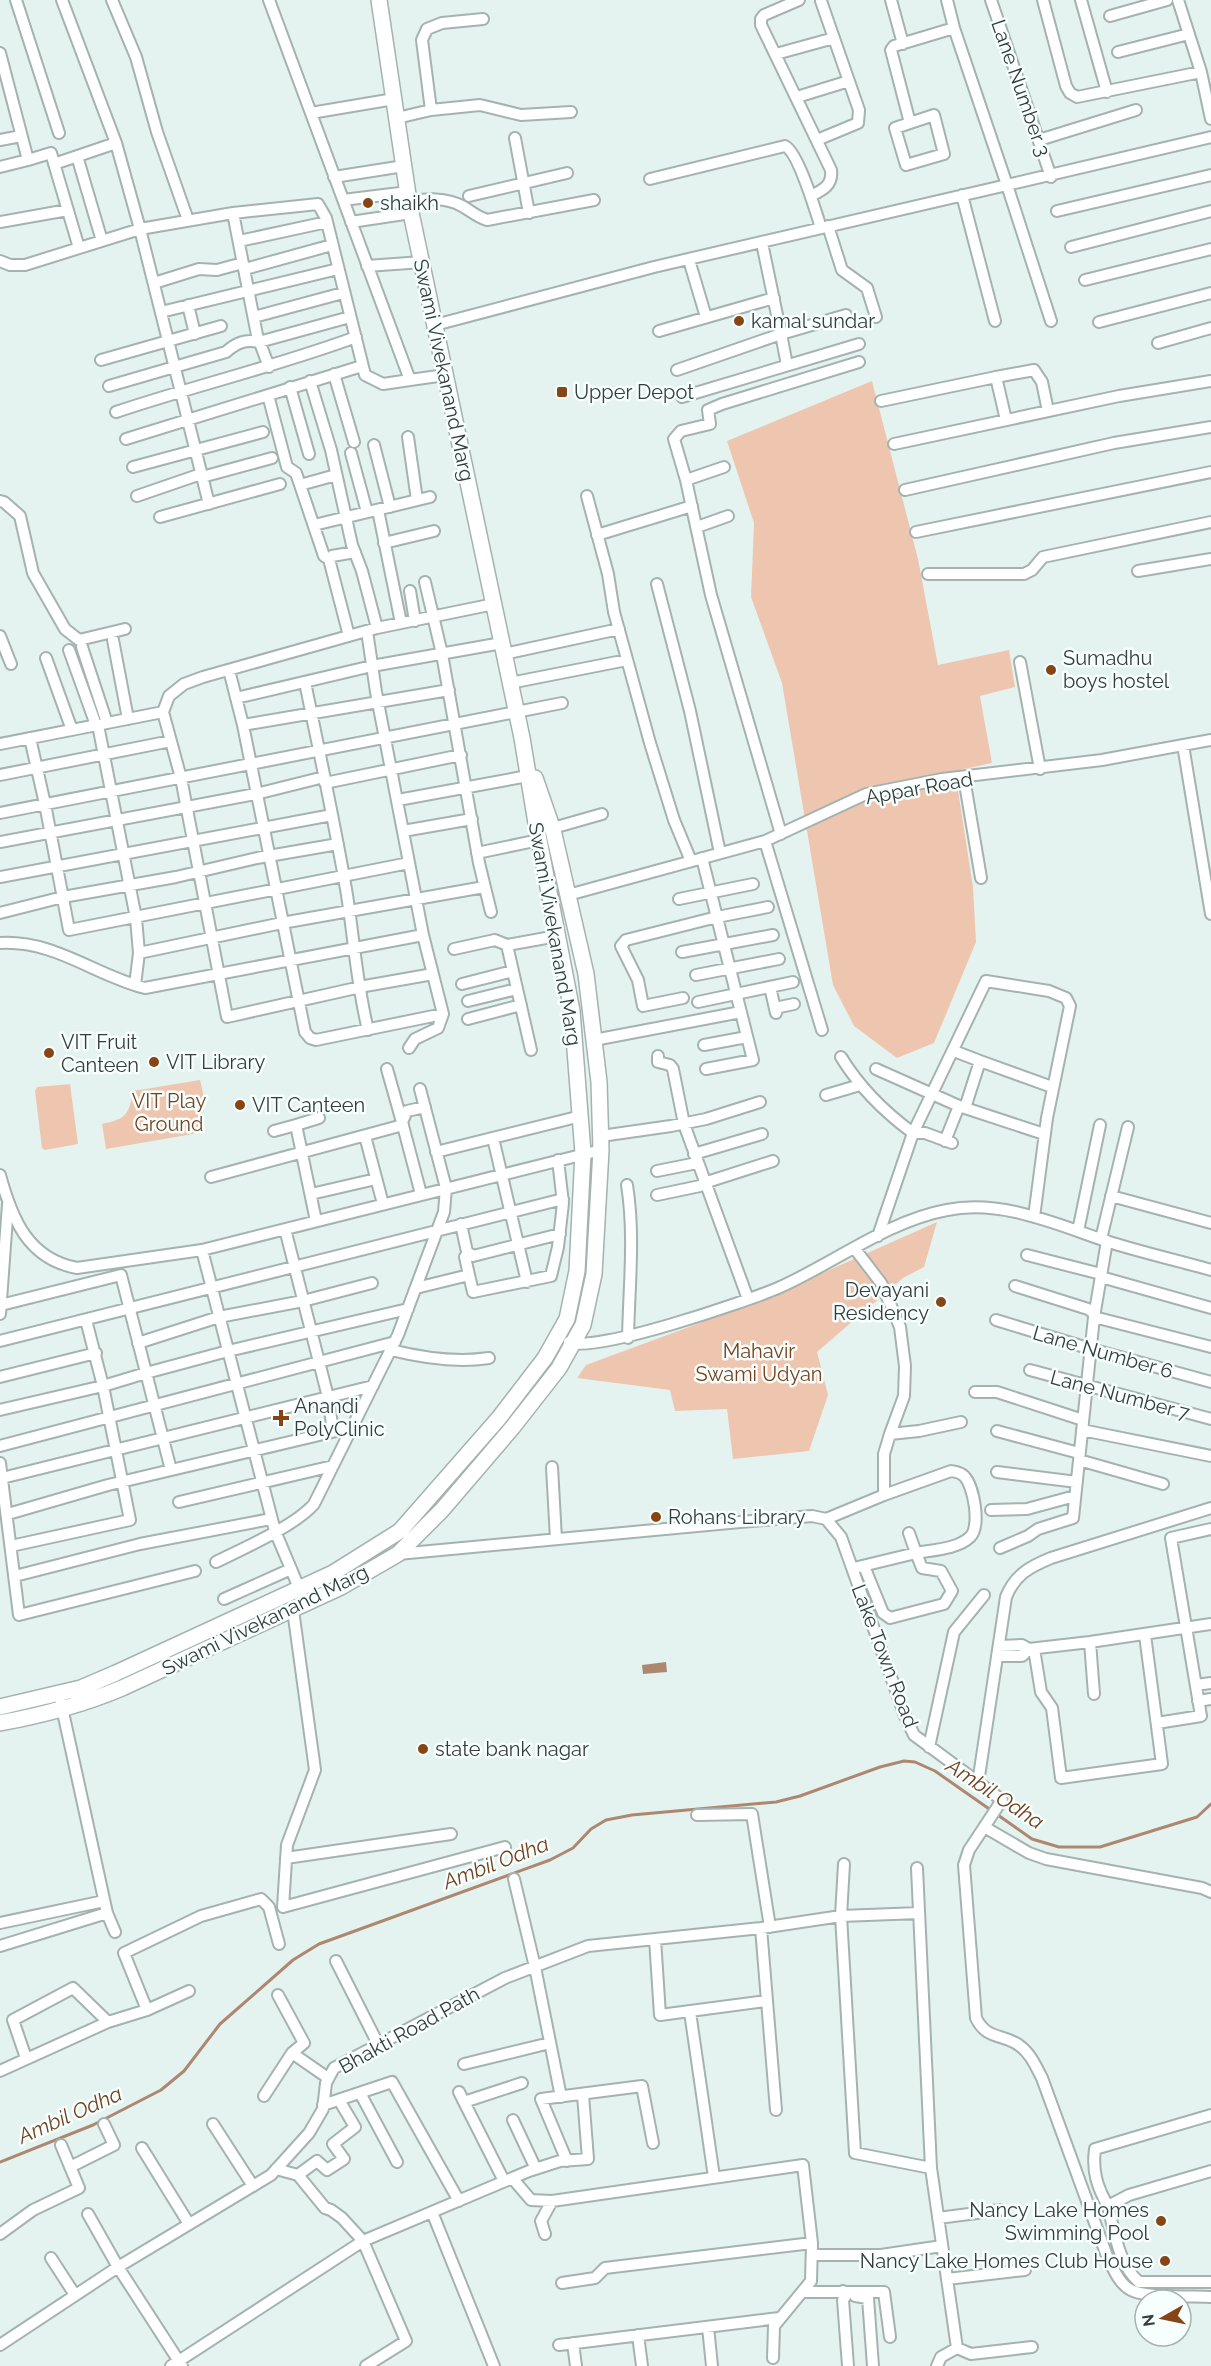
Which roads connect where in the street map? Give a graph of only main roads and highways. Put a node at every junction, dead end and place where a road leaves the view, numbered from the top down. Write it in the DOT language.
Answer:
graph roads {
  1 [pos="379,0"];
  2 [pos="522,738"];
  3 [pos="0,1707"];
  4 [pos="0,1723"];
  1 -- 2 [label="main road, Swami Vivekanand Marg"];
  2 -- 3 [label="main road, Swami Vivekanand Marg"];
  2 -- 4 [label="main road, Swami Vivekanand Marg"];
}
